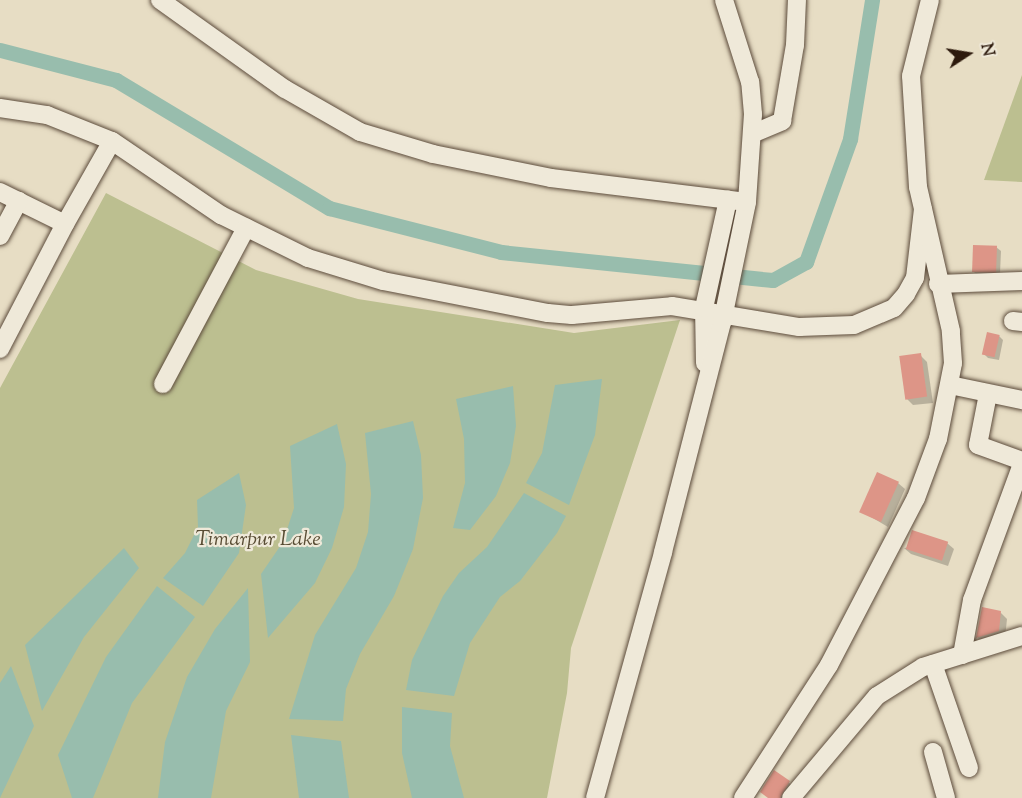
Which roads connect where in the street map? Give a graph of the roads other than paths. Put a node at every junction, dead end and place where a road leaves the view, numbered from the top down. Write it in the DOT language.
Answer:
graph roads {
  1 [pos="160,0"];
  2 [pos="724,0"];
  3 [pos="797,0"];
  4 [pos="930,0"];
  5 [pos="0,108"];
  6 [pos="752,134"];
  7 [pos="112,141"];
  8 [pos="0,192"];
  9 [pos="728,200"];
  10 [pos="19,201"];
  11 [pos="747,202"];
  12 [pos="922,209"];
  13 [pos="65,224"];
  14 [pos="246,228"];
  15 [pos="0,236"];
  16 [pos="1022,281"];
  17 [pos="938,284"];
  18 [pos="706,303"];
  19 [pos="724,312"];
  20 [pos="0,349"];
  21 [pos="707,380"];
  22 [pos="163,384"];
  23 [pos="950,385"];
  24 [pos="988,394"];
  25 [pos="1022,400"];
  26 [pos="1022,463"];
  27 [pos="1022,636"];
  28 [pos="962,655"];
  29 [pos="933,664"];
  30 [pos="933,752"];
  31 [pos="969,768"];
  32 [pos="595,798"];
  33 [pos="743,798"];
  34 [pos="791,798"];
  35 [pos="946,798"];
  1 -- 9 [label="street"];
  2 -- 6 [label="street"];
  3 -- 6 [label="street"];
  4 -- 12 [label="street"];
  5 -- 7 [label="street"];
  6 -- 11 [label="street"];
  7 -- 13 [label="street"];
  7 -- 14 [label="street"];
  8 -- 10 [label="street"];
  9 -- 11 [label="street"];
  9 -- 18 [label="street"];
  10 -- 13 [label="street"];
  10 -- 15 [label="street"];
  11 -- 19 [label="street"];
  12 -- 17 [label="street"];
  12 -- 19 [label="street"];
  13 -- 20 [label="street"];
  14 -- 18 [label="street"];
  14 -- 22 [label="street"];
  16 -- 17 [label="street"];
  17 -- 23 [label="street"];
  18 -- 19 [label="street"];
  18 -- 21 [label="street"];
  19 -- 21 [label="street"];
  21 -- 32 [label="street"];
  23 -- 24 [label="street"];
  23 -- 33 [label="street"];
  24 -- 25 [label="street"];
  24 -- 26 [label="street"];
  26 -- 28 [label="street"];
  27 -- 28 [label="street"];
  28 -- 29 [label="street"];
  29 -- 31 [label="street"];
  29 -- 34 [label="street"];
  30 -- 35 [label="street"];
}
